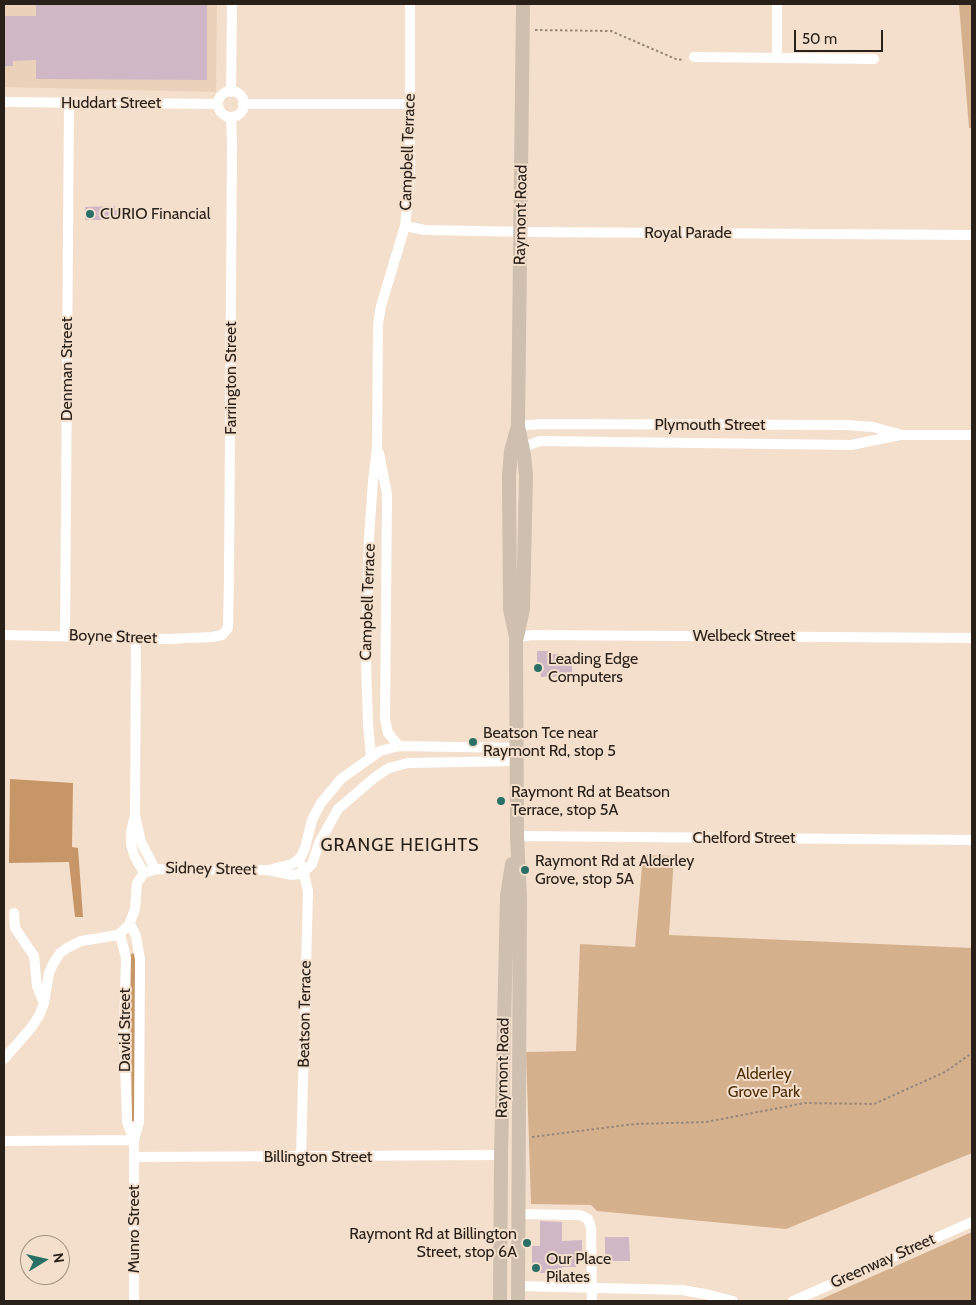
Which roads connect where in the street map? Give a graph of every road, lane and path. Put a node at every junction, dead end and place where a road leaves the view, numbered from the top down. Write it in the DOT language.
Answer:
graph roads {
  1 [pos="232,4"];
  2 [pos="410,4"];
  3 [pos="524,4"];
  4 [pos="777,4"];
  5 [pos="523,30"];
  6 [pos="694,57"];
  7 [pos="777,57"];
  8 [pos="874,59"];
  9 [pos="231,92"];
  10 [pos="4,102"];
  11 [pos="68,103"];
  12 [pos="218,104"];
  13 [pos="243,104"];
  14 [pos="410,104"];
  15 [pos="231,118"];
  16 [pos="405,226"];
  17 [pos="520,231"];
  18 [pos="972,235"];
  19 [pos="518,426"];
  20 [pos="900,435"];
  21 [pos="972,435"];
  22 [pos="377,447"];
  23 [pos="523,447"];
  24 [pos="4,635"];
  25 [pos="66,635"];
  26 [pos="221,636"];
  27 [pos="516,637"];
  28 [pos="136,638"];
  29 [pos="972,638"];
  30 [pos="385,716"];
  31 [pos="368,720"];
  32 [pos="399,746"];
  33 [pos="444,748"];
  34 [pos="516,754"];
  35 [pos="371,756"];
  36 [pos="444,762"];
  37 [pos="135,815"];
  38 [pos="517,836"];
  39 [pos="972,840"];
  40 [pos="299,859"];
  41 [pos="154,869"];
  42 [pos="268,870"];
  43 [pos="304,872"];
  44 [pos="144,873"];
  45 [pos="14,913"];
  46 [pos="130,924"];
  47 [pos="120,934"];
  48 [pos="44,1003"];
  49 [pos="972,1053"];
  50 [pos="4,1058"];
  51 [pos="529,1137"];
  52 [pos="134,1140"];
  53 [pos="4,1141"];
  54 [pos="501,1155"];
  55 [pos="519,1155"];
  56 [pos="135,1157"];
  57 [pos="301,1157"];
  58 [pos="518,1214"];
  59 [pos="972,1222"];
  60 [pos="518,1286"];
  61 [pos="592,1289"];
  62 [pos="134,1301"];
  63 [pos="500,1301"];
  64 [pos="518,1301"];
  65 [pos="592,1301"];
  66 [pos="732,1301"];
  67 [pos="794,1301"];
  1 -- 9 [label="street"];
  2 -- 14 [label="street, Campbell Terrace"];
  3 -- 5 [label="main road, Raymont Road"];
  4 -- 7 [label="street"];
  5 -- 6 [label="path"];
  5 -- 17 [label="main road, Raymont Road"];
  6 -- 7 [label="street"];
  7 -- 8 [label="street"];
  9 -- 12 [label="street"];
  9 -- 13 [label="street"];
  10 -- 11 [label="street, Huddart Street"];
  11 -- 12 [label="street, Huddart Street"];
  11 -- 25 [label="street, Denman Street"];
  12 -- 15 [label="street"];
  13 -- 14 [label="street"];
  13 -- 15 [label="street"];
  14 -- 16 [label="street, Campbell Terrace"];
  15 -- 26 [label="street, Farrington Street"];
  16 -- 17 [label="street, Royal Parade"];
  16 -- 22 [label="street, Campbell Terrace"];
  17 -- 18 [label="street, Royal Parade"];
  17 -- 19 [label="main road, Raymont Road"];
  19 -- 20 [label="street, Plymouth Street"];
  19 -- 23 [label="main road, Raymont Road"];
  19 -- 27 [label="main road, Raymont Road"];
  20 -- 21 [label="street, Plymouth Street"];
  20 -- 23 [label="street, Plymouth Street"];
  22 -- 30 [label="street, Campbell Terrace"];
  22 -- 31 [label="street, Campbell Terrace"];
  23 -- 27 [label="main road, Raymont Road"];
  24 -- 25 [label="street, Boyne Street"];
  25 -- 28 [label="street, Boyne Street"];
  26 -- 28 [label="street, Boyne Street"];
  27 -- 29 [label="street, Welbeck Street"];
  27 -- 34 [label="main road, Raymont Road"];
  28 -- 37 [label="street"];
  30 -- 31 [label="street"];
  30 -- 32 [label="street, Campbell Terrace"];
  31 -- 35 [label="street, Campbell Terrace"];
  32 -- 33 [label="street"];
  32 -- 35 [label="street"];
  33 -- 34 [label="street"];
  33 -- 36 [label="street"];
  34 -- 36 [label="street"];
  34 -- 38 [label="main road, Raymont Road"];
  35 -- 40 [label="street"];
  36 -- 43 [label="street"];
  37 -- 41 [label="street"];
  37 -- 44 [label="street"];
  38 -- 39 [label="street, Chelford Street"];
  38 -- 54 [label="main road, Raymont Road"];
  38 -- 55 [label="main road, Raymont Road"];
  40 -- 42 [label="street, Sidney Street"];
  40 -- 43 [label="street, Beatson Terrace"];
  41 -- 42 [label="street, Sidney Street"];
  41 -- 44 [label="street"];
  42 -- 43 [label="street, Sidney Street"];
  43 -- 57 [label="street, Beatson Terrace"];
  44 -- 46 [label="street"];
  45 -- 48 [label="street"];
  46 -- 47 [label="street"];
  46 -- 52 [label="street, David Street"];
  47 -- 48 [label="street"];
  47 -- 52 [label="street, David Street"];
  48 -- 50 [label="street"];
  49 -- 51 [label="path"];
  52 -- 53 [label="street"];
  52 -- 56 [label="street, David Street"];
  54 -- 55 [label="main road"];
  54 -- 57 [label="street, Billington Street"];
  54 -- 63 [label="main road, Raymont Road"];
  55 -- 58 [label="main road, Raymont Road"];
  56 -- 57 [label="street, Billington Street"];
  56 -- 62 [label="street, Munro Street"];
  58 -- 60 [label="main road, Raymont Road"];
  58 -- 61 [label="street"];
  59 -- 67 [label="street, Greenway Street"];
  60 -- 61 [label="street"];
  60 -- 64 [label="main road, Raymont Road"];
  61 -- 65 [label="street"];
  61 -- 66 [label="street"];
}
